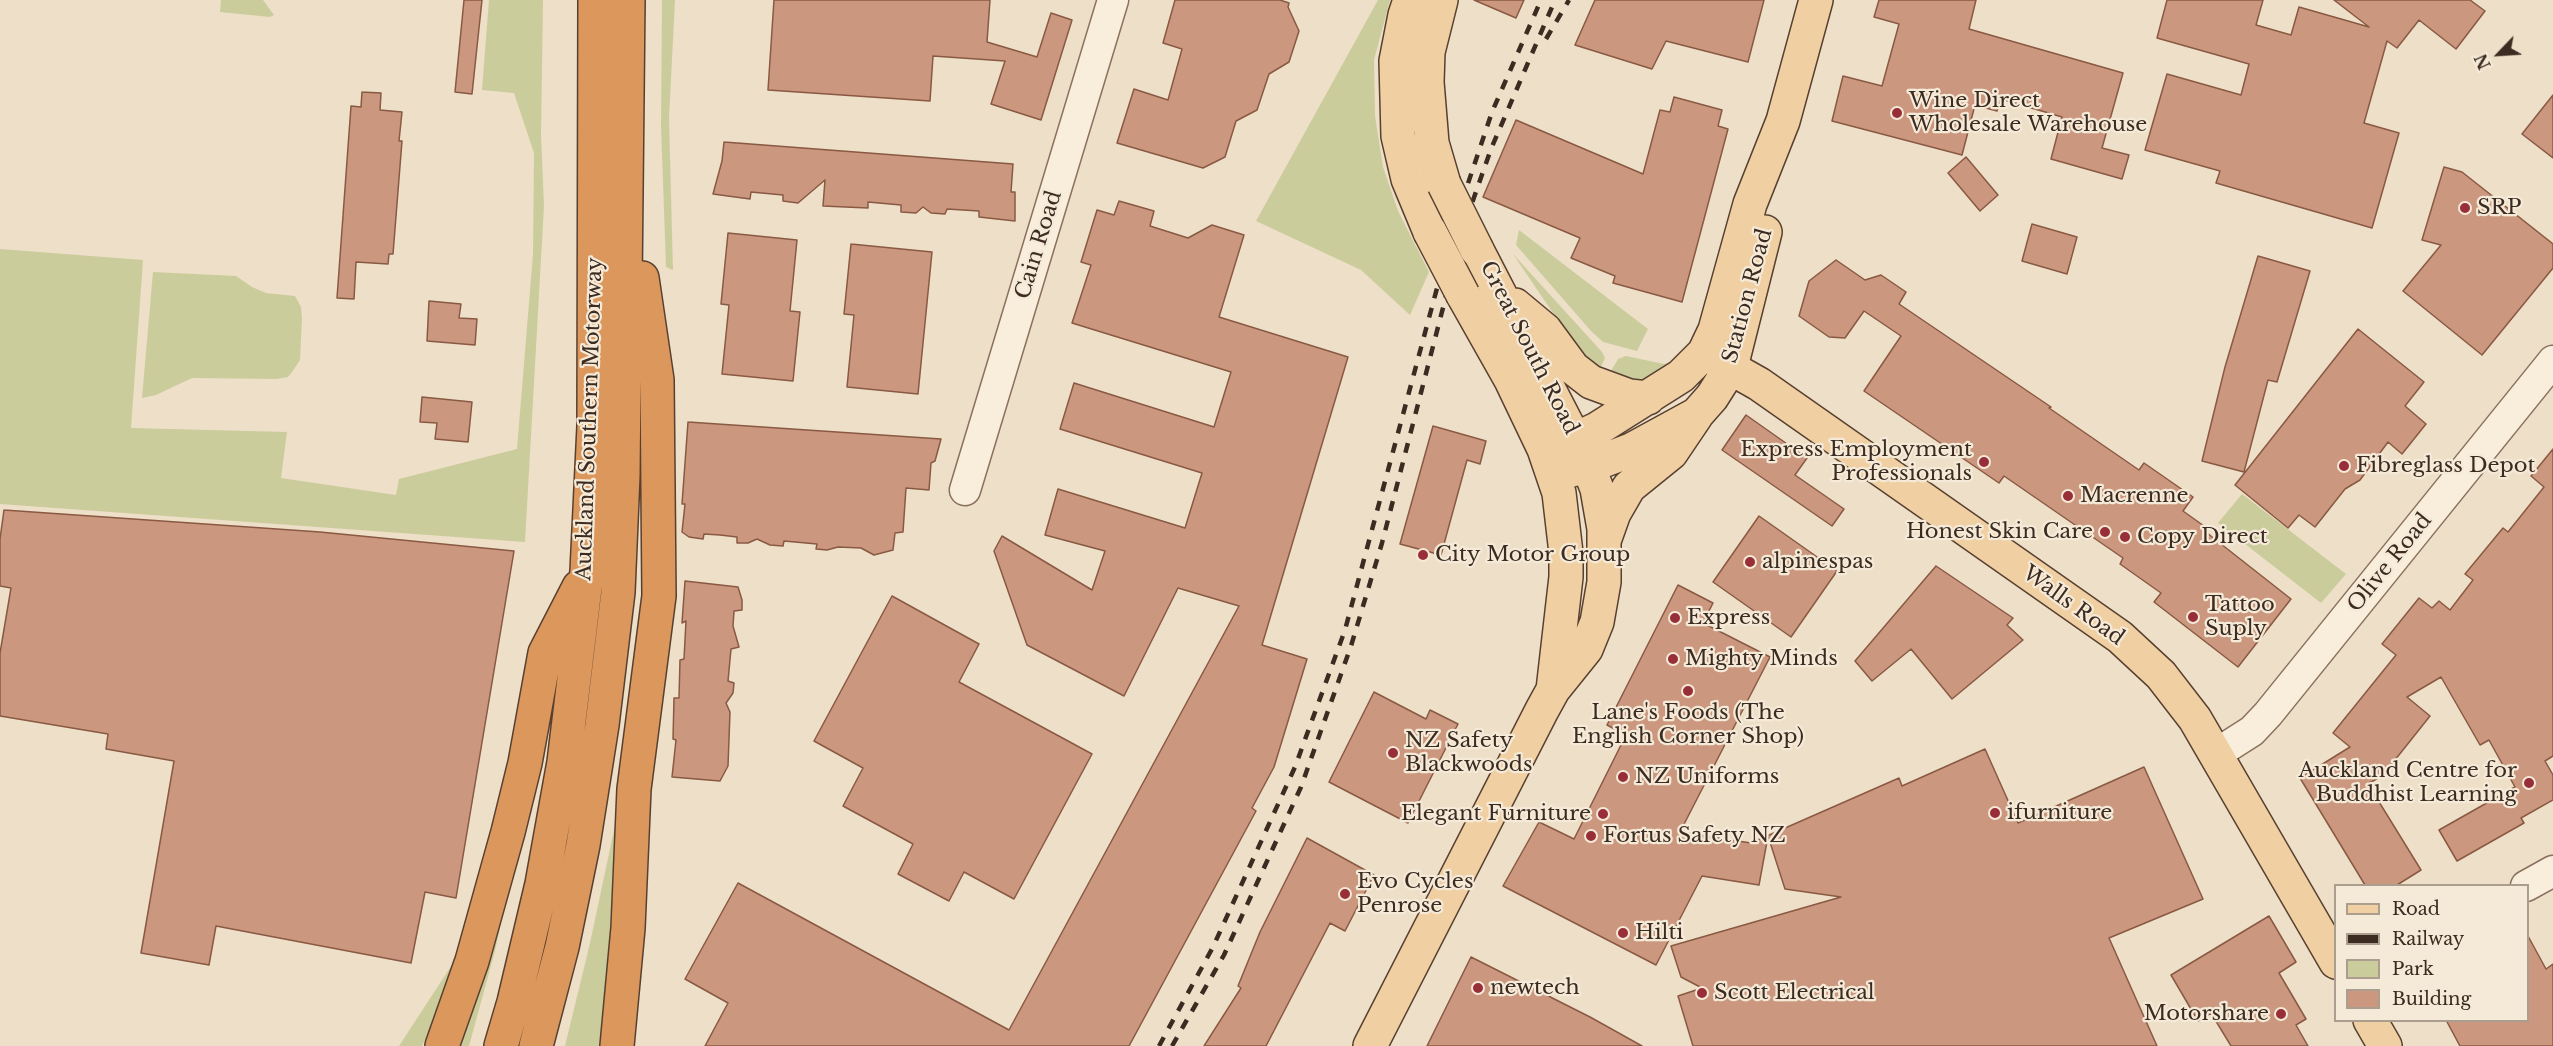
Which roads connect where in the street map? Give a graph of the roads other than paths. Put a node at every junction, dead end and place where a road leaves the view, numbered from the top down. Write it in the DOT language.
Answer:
graph roads {
  1 [pos="595,0"];
  2 [pos="628,0"];
  3 [pos="1113,0"];
  4 [pos="1410,0"];
  5 [pos="1441,0"];
  6 [pos="1816,0"];
  7 [pos="627,179"];
  8 [pos="1502,294"];
  9 [pos="1717,360"];
  10 [pos="2553,360"];
  11 [pos="1648,398"];
  12 [pos="1697,414"];
  13 [pos="1582,452"];
  14 [pos="1549,462"];
  15 [pos="965,490"];
  16 [pos="1604,541"];
  17 [pos="587,571"];
  18 [pos="1553,690"];
  19 [pos="2216,754"];
  20 [pos="2553,871"];
  21 [pos="2528,884"];
  22 [pos="628,928"];
  23 [pos="2334,959"];
  24 [pos="2371,1022"];
  25 [pos="442,1046"];
  26 [pos="501,1046"];
  27 [pos="536,1046"];
  28 [pos="617,1046"];
  29 [pos="633,1046"];
  30 [pos="1370,1046"];
  31 [pos="2385,1046"];
  1 -- 17 [label="highway, Auckland Southern Motorway"];
  2 -- 7 [label="highway, Auckland Southern Motorway"];
  3 -- 15 [label="street, Cain Road"];
  4 -- 14 [label="main road, Great South Road, bridge"];
  5 -- 8 [label="main road, Great South Road, bridge"];
  6 -- 9 [label="main road, Station Road"];
  7 -- 22 [label="highway"];
  7 -- 27 [label="highway, Auckland Southern Motorway"];
  8 -- 11 [label="main road"];
  8 -- 13 [label="main road, Great South Road"];
  9 -- 11 [label="main road, Station Road"];
  9 -- 12 [label="main road, Station Road"];
  9 -- 19 [label="main road, Walls Road"];
  10 -- 19 [label="street, Olive Road"];
  11 -- 13 [label="main road, Station Road"];
  12 -- 13 [label="main road, Station Road"];
  12 -- 16 [label="main road"];
  13 -- 14 [label="main road, Station Road"];
  13 -- 16 [label="main road, Great South Road"];
  14 -- 18 [label="main road, Great South Road"];
  16 -- 18 [label="main road, Great South Road"];
  17 -- 25 [label="highway"];
  17 -- 26 [label="highway, Auckland Southern Motorway"];
  18 -- 30 [label="main road, Great South Road"];
  19 -- 23 [label="main road, Walls Road"];
  20 -- 21 [label="street"];
  22 -- 28 [label="highway"];
  22 -- 29 [label="highway"];
  24 -- 31 [label="main road"];
}
